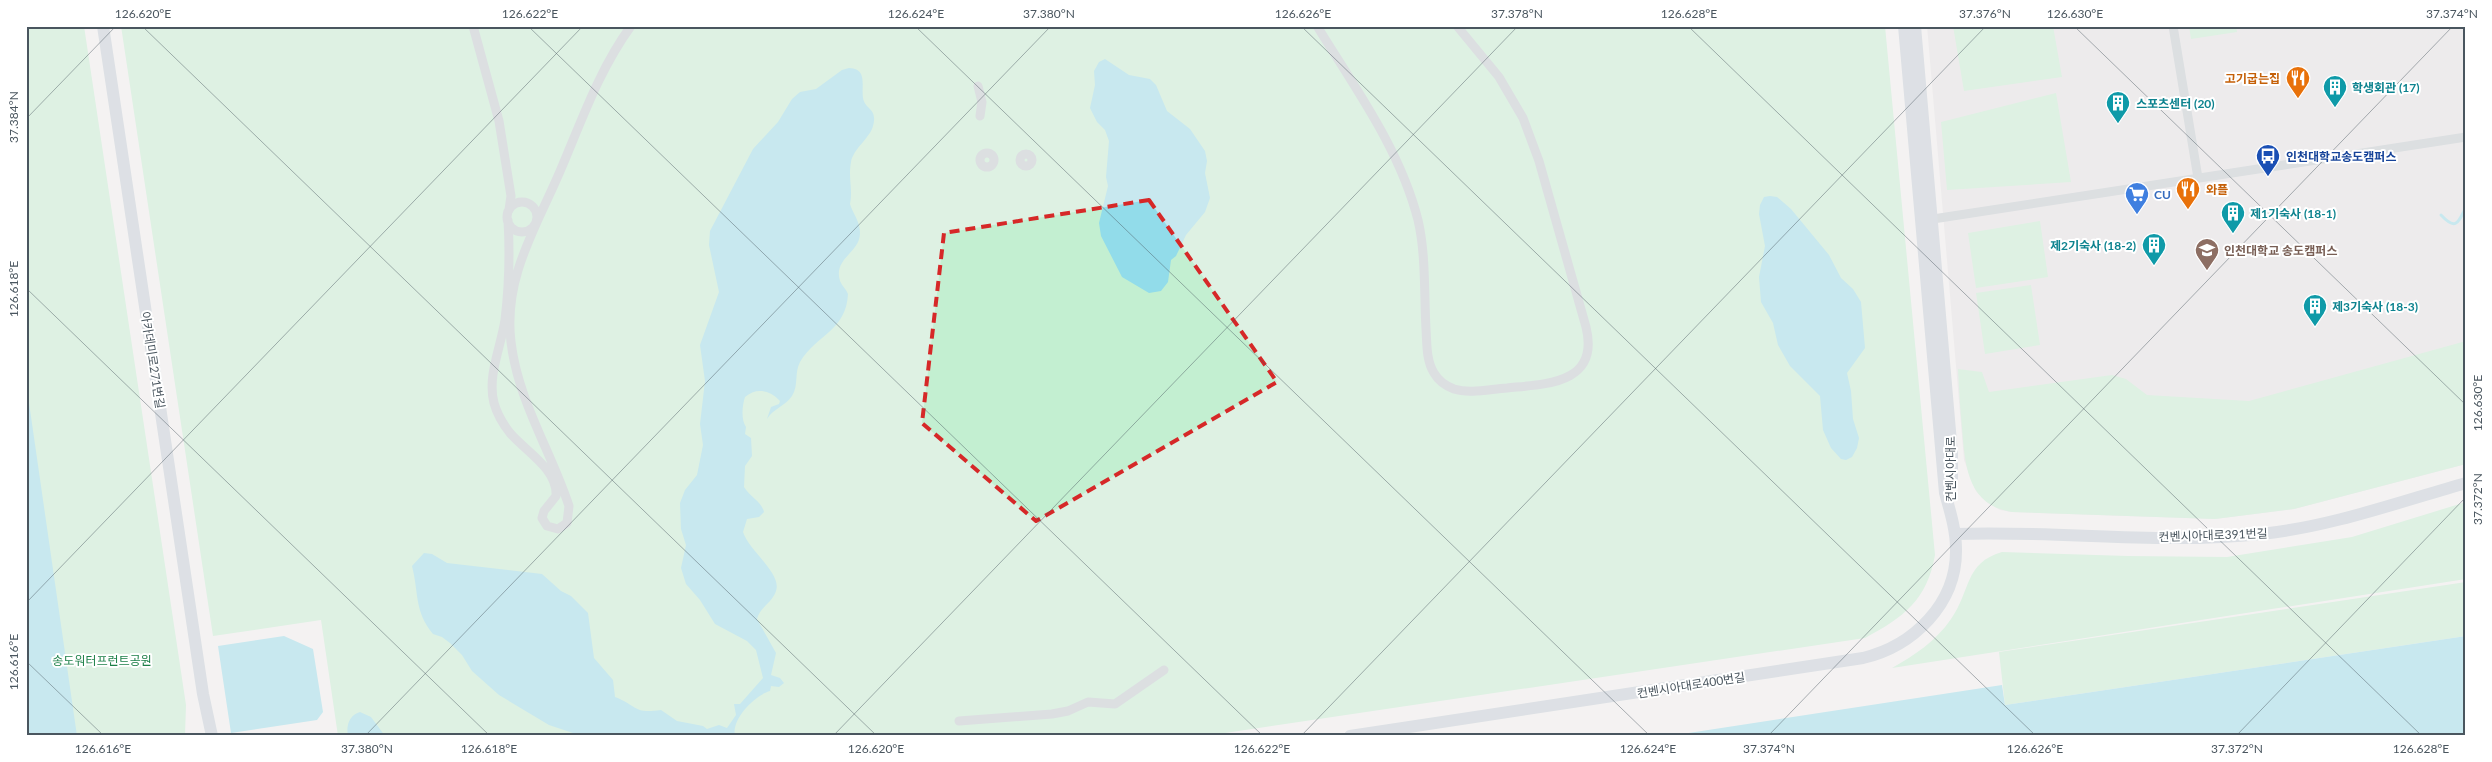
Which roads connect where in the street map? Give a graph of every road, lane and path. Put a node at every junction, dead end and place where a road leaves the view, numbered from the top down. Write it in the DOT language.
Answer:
graph roads {
  1 [pos="103,26"];
  2 [pos="631,26"];
  3 [pos="1317,26"];
  4 [pos="1457,26"];
  5 [pos="1904,26"];
  6 [pos="1914,26"];
  7 [pos="2173,26"];
  8 [pos="475,27"];
  9 [pos="978,86"];
  10 [pos="980,116"];
  11 [pos="2466,137"];
  12 [pos="2198,178"];
  13 [pos="510,196"];
  14 [pos="546,200"];
  15 [pos="520,202"];
  16 [pos="533,206"];
  17 [pos="509,210"];
  18 [pos="1933,219"];
  19 [pos="508,220"];
  20 [pos="535,224"];
  21 [pos="2466,483"];
  22 [pos="1950,514"];
  23 [pos="1955,534"];
  24 [pos="1164,670"];
  25 [pos="203,694"];
  26 [pos="959,721"];
  27 [pos="202,736"];
  28 [pos="212,736"];
  29 [pos="1350,736"];
  1 -- 25 [label="street, 아카데미로271번길"];
  2 -- 14 [label="street"];
  3 -- 4 [label="street"];
  5 -- 22 [label="street, 컨벤시아대로"];
  6 -- 18 [label="street, 컨벤시아대로"];
  7 -- 12 [label="street"];
  8 -- 13 [label="street"];
  9 -- 10 [label="street"];
  11 -- 12 [label="street"];
  12 -- 18 [label="street"];
  13 -- 15 [label="street"];
  13 -- 17 [label="street"];
  14 -- 16 [label="street"];
  14 -- 20 [label="street"];
  15 -- 16 [label="street"];
  15 -- 17 [label="street"];
  16 -- 20 [label="street"];
  17 -- 19 [label="street"];
  18 -- 22 [label="street, 컨벤시아대로"];
  19 -- 20 [label="street"];
  19 -- 20 [label="street"];
  21 -- 23 [label="street, 컨벤시아대로391번길"];
  22 -- 23 [label="street, 컨벤시아대로400번길"];
  23 -- 29 [label="street, 컨벤시아대로400번길"];
  24 -- 26 [label="street"];
  25 -- 27 [label="street"];
  25 -- 28 [label="street"];
}
